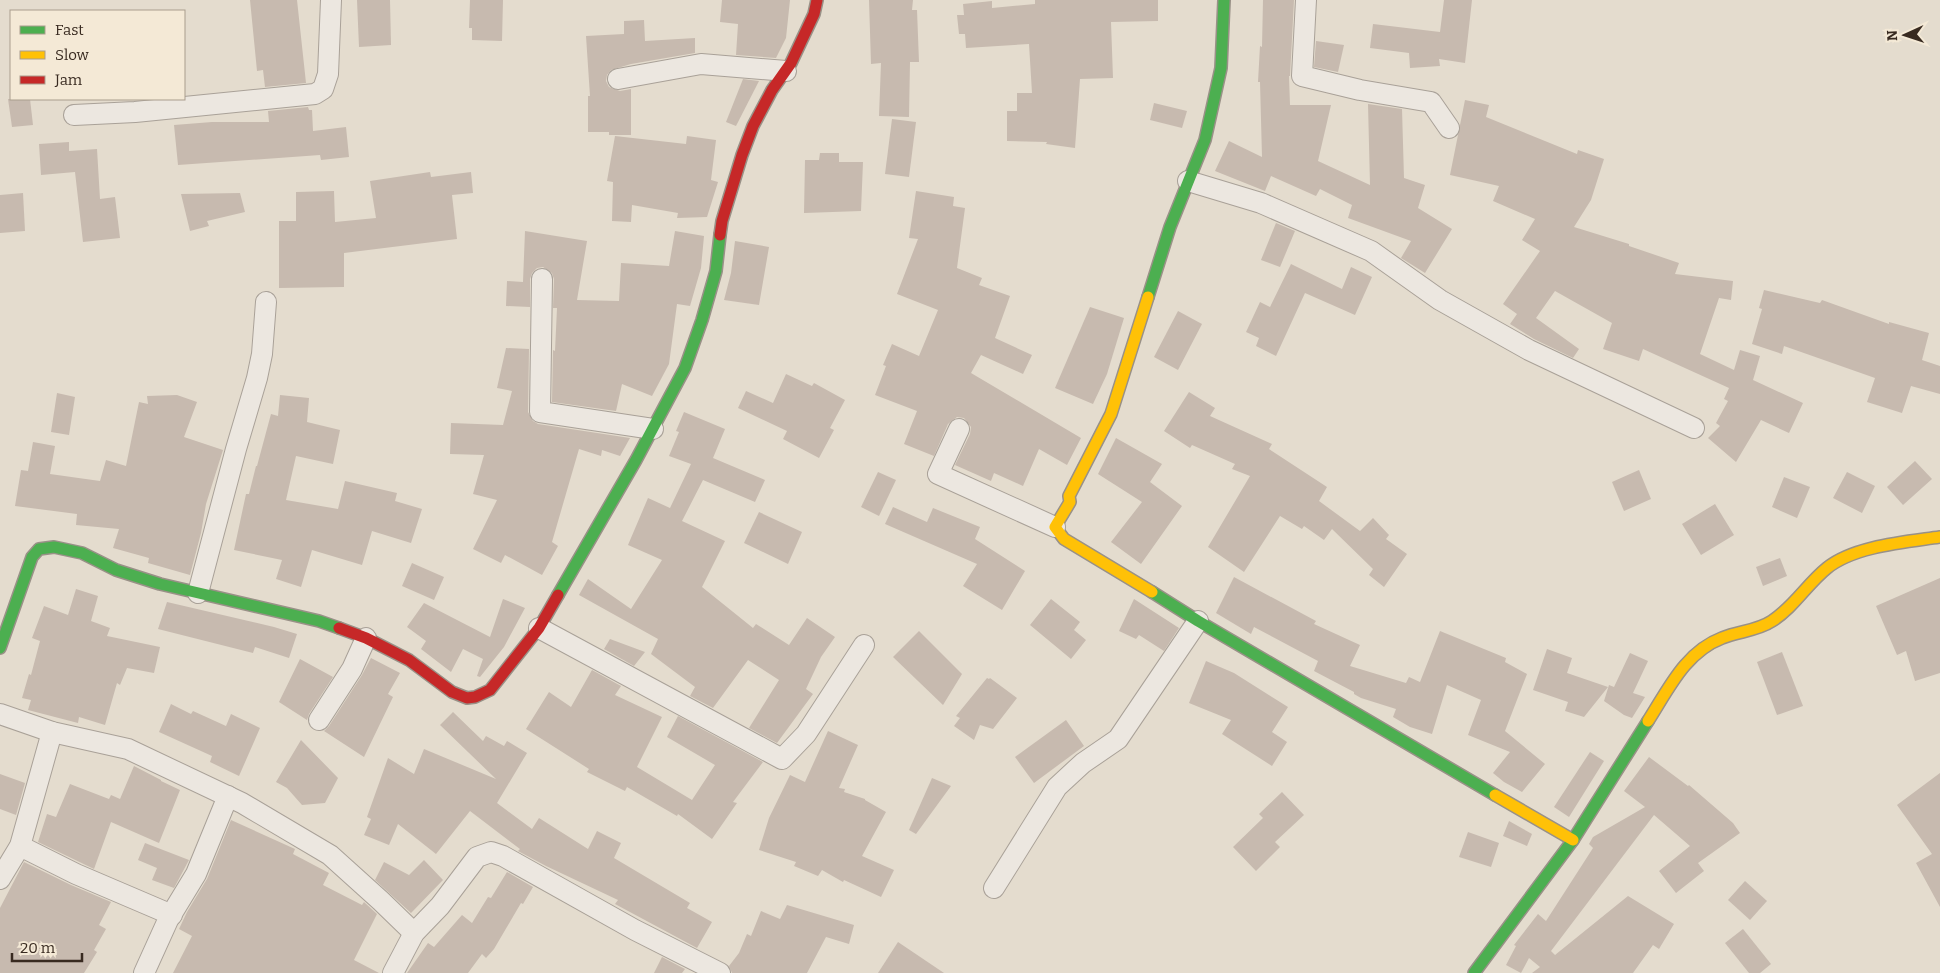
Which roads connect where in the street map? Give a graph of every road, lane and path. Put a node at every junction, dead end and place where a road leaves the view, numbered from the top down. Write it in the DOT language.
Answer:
graph roads {
  1 [pos="331,0"];
  2 [pos="817,0"];
  3 [pos="1224,0"];
  4 [pos="1306,0"];
  5 [pos="786,71"];
  6 [pos="618,79"];
  7 [pos="74,115"];
  8 [pos="1449,128"];
  9 [pos="1188,181"];
  10 [pos="542,279"];
  11 [pos="266,302"];
  12 [pos="1694,428"];
  13 [pos="653,429"];
  14 [pos="958,429"];
  15 [pos="1055,527"];
  16 [pos="1940,537"];
  17 [pos="198,593"];
  18 [pos="1198,621"];
  19 [pos="539,628"];
  20 [pos="366,638"];
  21 [pos="864,646"];
  22 [pos="0,648"];
  23 [pos="0,714"];
  24 [pos="320,720"];
  25 [pos="52,732"];
  26 [pos="228,796"];
  27 [pos="1572,840"];
  28 [pos="20,846"];
  29 [pos="0,878"];
  30 [pos="994,888"];
  31 [pos="172,915"];
  32 [pos="414,933"];
  33 [pos="144,973"];
  34 [pos="393,973"];
  35 [pos="720,973"];
  36 [pos="1474,973"];
  1 -- 7 [label="street"];
  2 -- 5 [label="street"];
  3 -- 9 [label="street"];
  4 -- 8 [label="street"];
  5 -- 6 [label="street"];
  5 -- 13 [label="street"];
  9 -- 12 [label="street"];
  9 -- 15 [label="street"];
  10 -- 13 [label="street"];
  11 -- 17 [label="street"];
  13 -- 19 [label="street"];
  14 -- 15 [label="street"];
  15 -- 18 [label="street"];
  16 -- 27 [label="street"];
  17 -- 20 [label="street"];
  17 -- 22 [label="street"];
  18 -- 27 [label="street"];
  18 -- 30 [label="street"];
  19 -- 20 [label="street"];
  19 -- 21 [label="street"];
  20 -- 24 [label="street"];
  23 -- 25 [label="street"];
  25 -- 26 [label="street"];
  25 -- 28 [label="street"];
  26 -- 31 [label="street"];
  26 -- 32 [label="street"];
  27 -- 36 [label="street"];
  28 -- 29 [label="street"];
  28 -- 31 [label="street"];
  31 -- 33 [label="street"];
  32 -- 34 [label="street"];
  32 -- 35 [label="street"];
}
